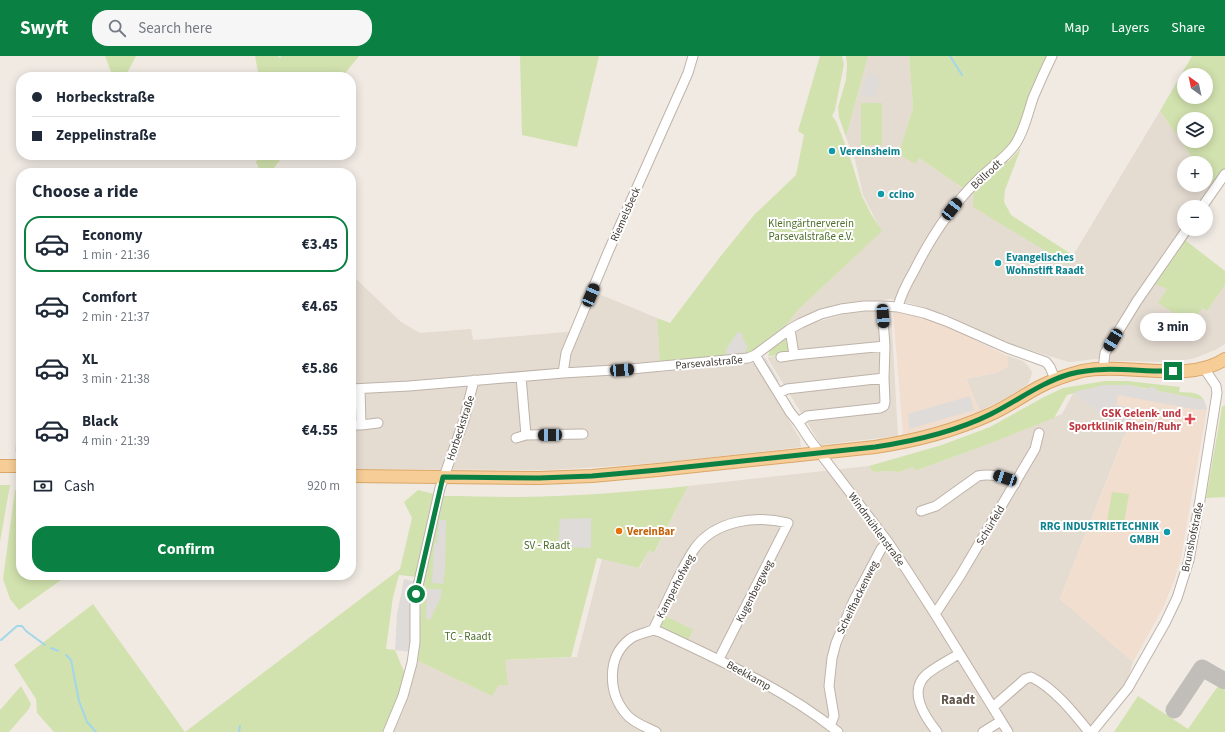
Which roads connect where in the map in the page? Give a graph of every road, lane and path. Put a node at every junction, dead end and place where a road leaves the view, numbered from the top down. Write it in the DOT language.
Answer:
graph roads {
  1 [pos="693,56"];
  2 [pos="1052,56"];
  3 [pos="1225,174"];
  4 [pos="1207,200"];
  5 [pos="1182,236"];
  6 [pos="882,306"];
  7 [pos="898,307"];
  8 [pos="790,329"];
  9 [pos="884,346"];
  10 [pos="755,355"];
  11 [pos="794,355"];
  12 [pos="781,358"];
  13 [pos="1225,359"];
  14 [pos="1204,368"];
  15 [pos="1103,370"];
  16 [pos="563,373"];
  17 [pos="521,377"];
  18 [pos="884,378"];
  19 [pos="1056,379"];
  20 [pos="474,380"];
  21 [pos="1220,387"];
  22 [pos="356,389"];
  23 [pos="779,393"];
  24 [pos="798,422"];
  25 [pos="378,423"];
  26 [pos="356,424"];
  27 [pos="361,424"];
  28 [pos="1039,433"];
  29 [pos="583,434"];
  30 [pos="526,436"];
  31 [pos="516,438"];
  32 [pos="820,453"];
  33 [pos="0,466"];
  34 [pos="16,466"];
  35 [pos="356,476"];
  36 [pos="443,477"];
  37 [pos="1015,484"];
  38 [pos="921,511"];
  39 [pos="788,523"];
  40 [pos="888,542"];
  41 [pos="935,614"];
  42 [pos="653,630"];
  43 [pos="959,654"];
  44 [pos="719,659"];
  45 [pos="993,707"];
  46 [pos="1001,721"];
  47 [pos="830,726"];
  48 [pos="388,732"];
  49 [pos="656,732"];
  50 [pos="838,732"];
  51 [pos="937,732"];
  52 [pos="984,732"];
  53 [pos="1008,732"];
  54 [pos="1090,732"];
  1 -- 16 [label="street, Riemelsbeck"];
  2 -- 7 [label="street, Böllrodt"];
  3 -- 4 [label="street"];
  5 -- 15 [label="street"];
  6 -- 7 [label="street, Parsevalstraße"];
  6 -- 8 [label="street, Parsevalstraße"];
  6 -- 9 [label="street"];
  7 -- 19 [label="street, Parsevalstraße"];
  8 -- 10 [label="street, Parsevalstraße"];
  8 -- 11 [label="street"];
  9 -- 11 [label="street"];
  9 -- 18 [label="street"];
  10 -- 16 [label="street, Parsevalstraße"];
  10 -- 23 [label="street, Windmühlenstraße"];
  11 -- 12 [label="street"];
  13 -- 14 [label="main road"];
  14 -- 15 [label="main road"];
  14 -- 21 [label="street, Brunshofstraße"];
  15 -- 19 [label="main road"];
  16 -- 17 [label="street, Parsevalstraße"];
  17 -- 20 [label="street, Parsevalstraße"];
  17 -- 30 [label="street"];
  18 -- 23 [label="street"];
  18 -- 24 [label="street"];
  19 -- 32 [label="main road"];
  20 -- 22 [label="street, Parsevalstraße"];
  20 -- 36 [label="street, Horbeckstraße"];
  21 -- 54 [label="street, Brunshofstraße"];
  22 -- 27 [label="street"];
  23 -- 24 [label="street, Windmühlenstraße"];
  24 -- 32 [label="street, Windmühlenstraße"];
  25 -- 27 [label="street"];
  26 -- 27 [label="street"];
  28 -- 37 [label="street, Schürfeld"];
  29 -- 30 [label="street"];
  30 -- 31 [label="street"];
  32 -- 36 [label="main road"];
  32 -- 40 [label="street, Windmühlenstraße"];
  33 -- 34 [label="main road"];
  35 -- 36 [label="main road"];
  36 -- 48 [label="street, Horbeckstraße"];
  37 -- 38 [label="street"];
  37 -- 41 [label="street, Schürfeld"];
  39 -- 42 [label="street, Kamperhofweg"];
  39 -- 44 [label="street, Kugenbergweg"];
  40 -- 41 [label="street, Windmühlenstraße"];
  40 -- 47 [label="street, Scheifhackenweg"];
  41 -- 43 [label="street, Windmühlenstraße"];
  42 -- 44 [label="street, Beekkamp"];
  42 -- 49 [label="street, Kamperhofweg"];
  43 -- 45 [label="street, Windmühlenstraße"];
  43 -- 51 [label="street"];
  44 -- 47 [label="street, Beekkamp"];
  45 -- 46 [label="street, Windmühlenstraße"];
  45 -- 54 [label="street, Brunshofstraße"];
  46 -- 52 [label="street"];
  46 -- 53 [label="street, Windmühlenstraße"];
  47 -- 50 [label="street, Beekkamp"];
}
